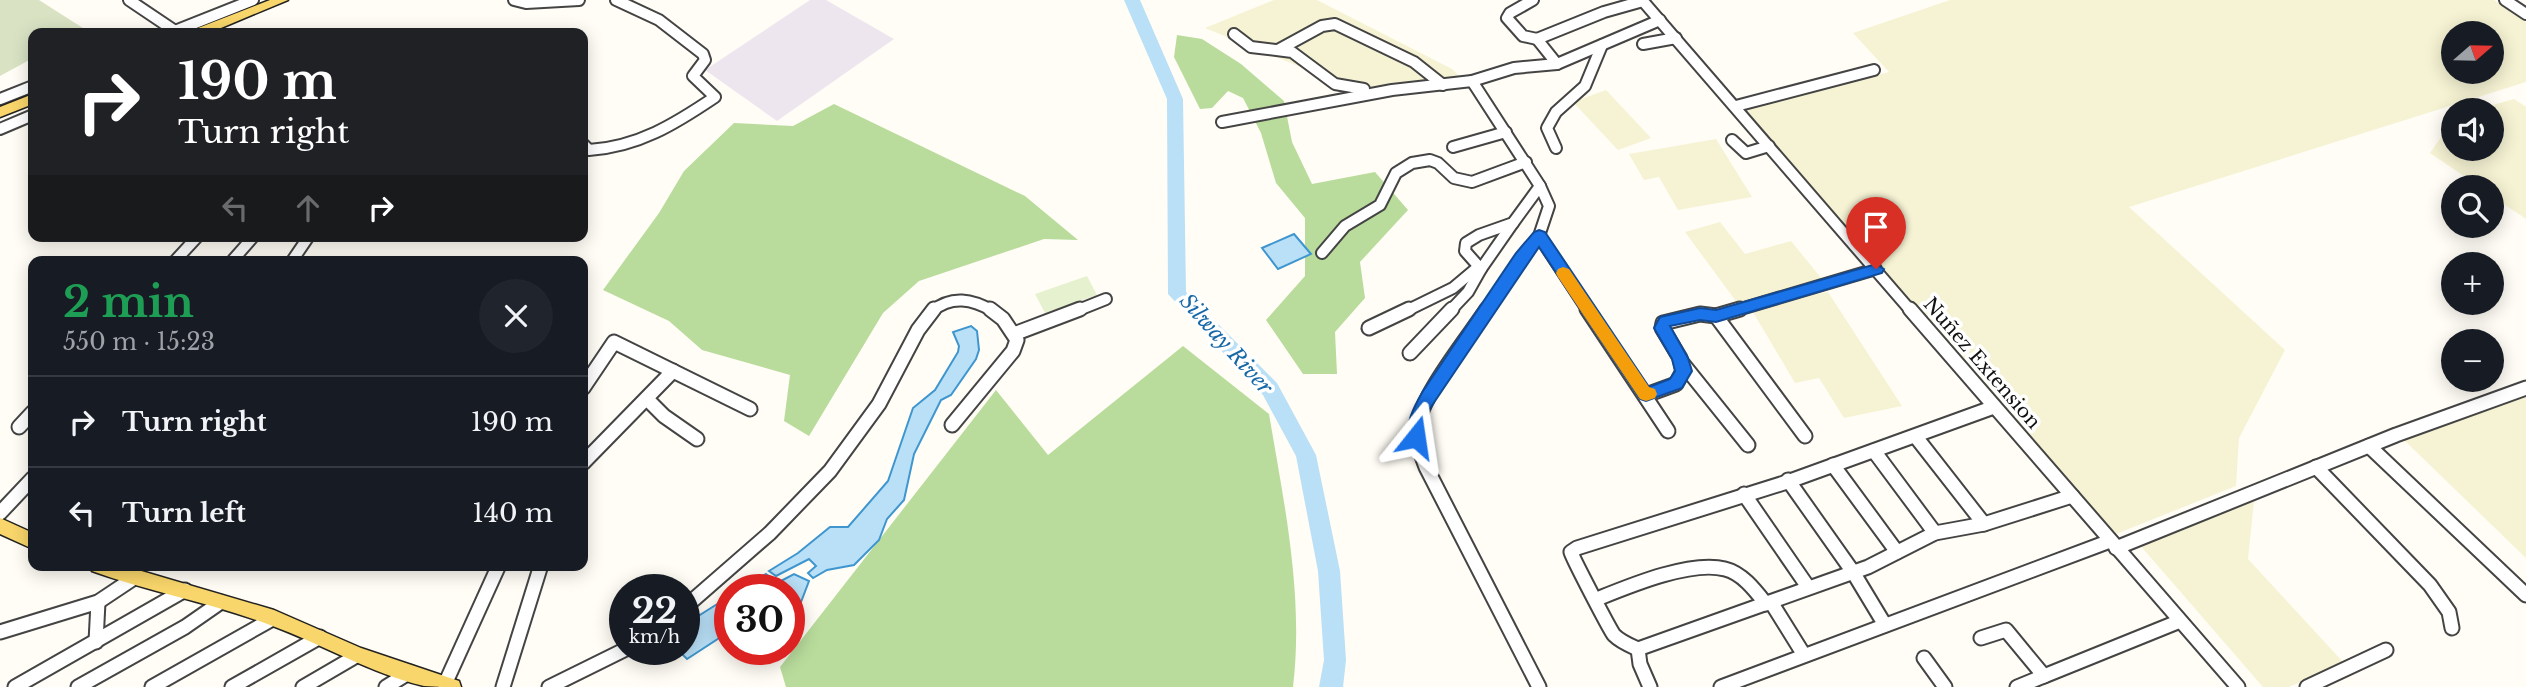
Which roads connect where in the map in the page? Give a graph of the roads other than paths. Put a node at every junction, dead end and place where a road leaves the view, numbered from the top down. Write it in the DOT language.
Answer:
graph roads {
  1 [pos="129,0"];
  2 [pos="253,0"];
  3 [pos="282,0"];
  4 [pos="514,0"];
  5 [pos="579,0"];
  6 [pos="616,0"];
  7 [pos="1532,0"];
  8 [pos="2505,0"];
  9 [pos="557,1"];
  10 [pos="1642,1"];
  11 [pos="2526,14"];
  12 [pos="1660,20"];
  13 [pos="167,28"];
  14 [pos="186,28"];
  15 [pos="211,28"];
  16 [pos="1234,34"];
  17 [pos="1676,38"];
  18 [pos="1536,39"];
  19 [pos="1643,44"];
  20 [pos="1602,45"];
  21 [pos="1278,50"];
  22 [pos="1557,64"];
  23 [pos="1874,70"];
  24 [pos="1472,80"];
  25 [pos="1441,83"];
  26 [pos="28,88"];
  27 [pos="715,97"];
  28 [pos="0,99"];
  29 [pos="28,101"];
  30 [pos="727,104"];
  31 [pos="1736,106"];
  32 [pos="0,112"];
  33 [pos="28,117"];
  34 [pos="1222,122"];
  35 [pos="0,129"];
  36 [pos="1506,132"];
  37 [pos="1732,140"];
  38 [pos="1769,146"];
  39 [pos="1453,147"];
  40 [pos="1556,148"];
  41 [pos="588,149"];
  42 [pos="1526,162"];
  43 [pos="1540,186"];
  44 [pos="1513,222"];
  45 [pos="1539,236"];
  46 [pos="192,242"];
  47 [pos="249,242"];
  48 [pos="1322,253"];
  49 [pos="179,256"];
  50 [pos="236,256"];
  51 [pos="1479,268"];
  52 [pos="1876,269"];
  53 [pos="1106,299"];
  54 [pos="1716,316"];
  55 [pos="1369,328"];
  56 [pos="1014,334"];
  57 [pos="1410,354"];
  58 [pos="1683,363"];
  59 [pos="673,371"];
  60 [pos="588,381"];
  61 [pos="2526,388"];
  62 [pos="1646,395"];
  63 [pos="647,399"];
  64 [pos="1994,407"];
  65 [pos="750,409"];
  66 [pos="28,417"];
  67 [pos="952,425"];
  68 [pos="19,427"];
  69 [pos="1668,431"];
  70 [pos="1805,436"];
  71 [pos="1916,437"];
  72 [pos="697,439"];
  73 [pos="1748,445"];
  74 [pos="2369,446"];
  75 [pos="1874,451"];
  76 [pos="588,458"];
  77 [pos="1833,465"];
  78 [pos="2316,467"];
  79 [pos="1788,480"];
  80 [pos="28,483"];
  81 [pos="1744,494"];
  82 [pos="2072,496"];
  83 [pos="0,513"];
  84 [pos="1984,524"];
  85 [pos="0,527"];
  86 [pos="1935,533"];
  87 [pos="28,539"];
  88 [pos="2113,544"];
  89 [pos="1897,552"];
  90 [pos="113,571"];
  91 [pos="497,571"];
  92 [pos="539,571"];
  93 [pos="1853,572"];
  94 [pos="134,579"];
  95 [pos="1808,587"];
  96 [pos="185,590"];
  97 [pos="700,594"];
  98 [pos="2526,595"];
  99 [pos="1597,599"];
  100 [pos="98,602"];
  101 [pos="221,602"];
  102 [pos="1768,603"];
  103 [pos="274,618"];
  104 [pos="2180,621"];
  105 [pos="1885,625"];
  106 [pos="2452,628"];
  107 [pos="0,632"];
  108 [pos="320,637"];
  109 [pos="1981,638"];
  110 [pos="96,642"];
  111 [pos="1638,649"];
  112 [pos="2386,650"];
  113 [pos="1804,654"];
  114 [pos="358,655"];
  115 [pos="609,658"];
  116 [pos="1924,658"];
  117 [pos="410,673"];
  118 [pos="2044,676"];
  119 [pos="449,686"];
  120 [pos="15,687"];
  121 [pos="78,687"];
  122 [pos="152,687"];
  123 [pos="232,687"];
  124 [pos="303,687"];
  125 [pos="386,687"];
  126 [pos="503,687"];
  127 [pos="550,687"];
  128 [pos="1539,687"];
  129 [pos="1650,687"];
  130 [pos="1721,687"];
  131 [pos="1945,687"];
  132 [pos="2017,687"];
  133 [pos="2238,687"];
  134 [pos="2307,687"];
  1 -- 13 [label="street"];
  2 -- 14 [label="street"];
  3 -- 15 [label="main road"];
  4 -- 9 [label="street"];
  5 -- 9 [label="street"];
  6 -- 27 [label="street"];
  7 -- 18 [label="street"];
  8 -- 11 [label="street"];
  10 -- 12 [label="street, Nuñez Extension"];
  10 -- 18 [label="street"];
  12 -- 17 [label="street, Nuñez Extension"];
  12 -- 20 [label="street"];
  16 -- 21 [label="street"];
  17 -- 19 [label="street"];
  17 -- 31 [label="street, Nuñez Extension"];
  18 -- 22 [label="street"];
  20 -- 22 [label="street"];
  20 -- 40 [label="street"];
  21 -- 25 [label="street"];
  21 -- 25 [label="street"];
  22 -- 24 [label="street"];
  23 -- 31 [label="street"];
  24 -- 25 [label="street"];
  24 -- 36 [label="street"];
  25 -- 34 [label="street"];
  26 -- 28 [label="street"];
  27 -- 30 [label="street"];
  27 -- 41 [label="street"];
  29 -- 32 [label="main road"];
  31 -- 38 [label="street, Nuñez Extension"];
  33 -- 35 [label="street"];
  36 -- 39 [label="street"];
  36 -- 42 [label="street"];
  37 -- 38 [label="street"];
  38 -- 52 [label="street, Nuñez Extension"];
  42 -- 43 [label="street"];
  42 -- 48 [label="street"];
  43 -- 44 [label="street"];
  43 -- 45 [label="street"];
  44 -- 51 [label="street"];
  44 -- 51 [label="street"];
  45 -- 62 [label="street"];
  45 -- 128 [label="street"];
  46 -- 49 [label="street"];
  47 -- 50 [label="street"];
  51 -- 55 [label="street"];
  51 -- 57 [label="street"];
  52 -- 54 [label="street"];
  52 -- 64 [label="street, Nuñez Extension"];
  53 -- 56 [label="street"];
  54 -- 58 [label="street"];
  54 -- 70 [label="street"];
  56 -- 67 [label="street"];
  56 -- 97 [label="street"];
  58 -- 62 [label="street"];
  58 -- 73 [label="street"];
  59 -- 60 [label="street"];
  59 -- 63 [label="street"];
  59 -- 65 [label="street"];
  61 -- 74 [label="street"];
  62 -- 69 [label="street"];
  63 -- 72 [label="street"];
  63 -- 76 [label="street"];
  64 -- 71 [label="street"];
  64 -- 82 [label="street, Nuñez Extension"];
  66 -- 68 [label="street"];
  71 -- 75 [label="street"];
  71 -- 84 [label="street"];
  74 -- 78 [label="street"];
  74 -- 98 [label="street"];
  75 -- 77 [label="street"];
  75 -- 86 [label="street"];
  77 -- 79 [label="street"];
  77 -- 89 [label="street"];
  78 -- 88 [label="street"];
  78 -- 106 [label="street"];
  79 -- 81 [label="street"];
  79 -- 93 [label="street"];
  80 -- 83 [label="street"];
  81 -- 95 [label="street"];
  81 -- 99 [label="street"];
  82 -- 84 [label="street"];
  82 -- 88 [label="street, Nuñez Extension"];
  84 -- 86 [label="street"];
  85 -- 87 [label="main road"];
  86 -- 89 [label="street"];
  88 -- 104 [label="street, Nuñez Extension"];
  88 -- 105 [label="street"];
  89 -- 93 [label="street"];
  90 -- 94 [label="main road"];
  91 -- 119 [label="street"];
  92 -- 126 [label="street"];
  93 -- 95 [label="street"];
  93 -- 105 [label="street"];
  94 -- 96 [label="main road"];
  94 -- 100 [label="street"];
  95 -- 102 [label="street"];
  96 -- 101 [label="main road"];
  96 -- 110 [label="street"];
  99 -- 102 [label="street"];
  99 -- 111 [label="street"];
  100 -- 107 [label="street"];
  100 -- 110 [label="street"];
  101 -- 103 [label="main road"];
  101 -- 121 [label="street"];
  102 -- 111 [label="street"];
  102 -- 113 [label="street"];
  103 -- 108 [label="main road"];
  103 -- 122 [label="street"];
  104 -- 118 [label="street"];
  104 -- 133 [label="street, Nuñez Extension"];
  105 -- 113 [label="street"];
  108 -- 114 [label="main road"];
  108 -- 123 [label="street"];
  109 -- 118 [label="street"];
  110 -- 120 [label="street"];
  111 -- 129 [label="street"];
  112 -- 134 [label="street"];
  113 -- 130 [label="street"];
  114 -- 117 [label="main road"];
  114 -- 124 [label="street"];
  115 -- 127 [label="street"];
  116 -- 131 [label="street"];
  117 -- 119 [label="main road"];
  117 -- 125 [label="street"];
  118 -- 132 [label="street"];
}
